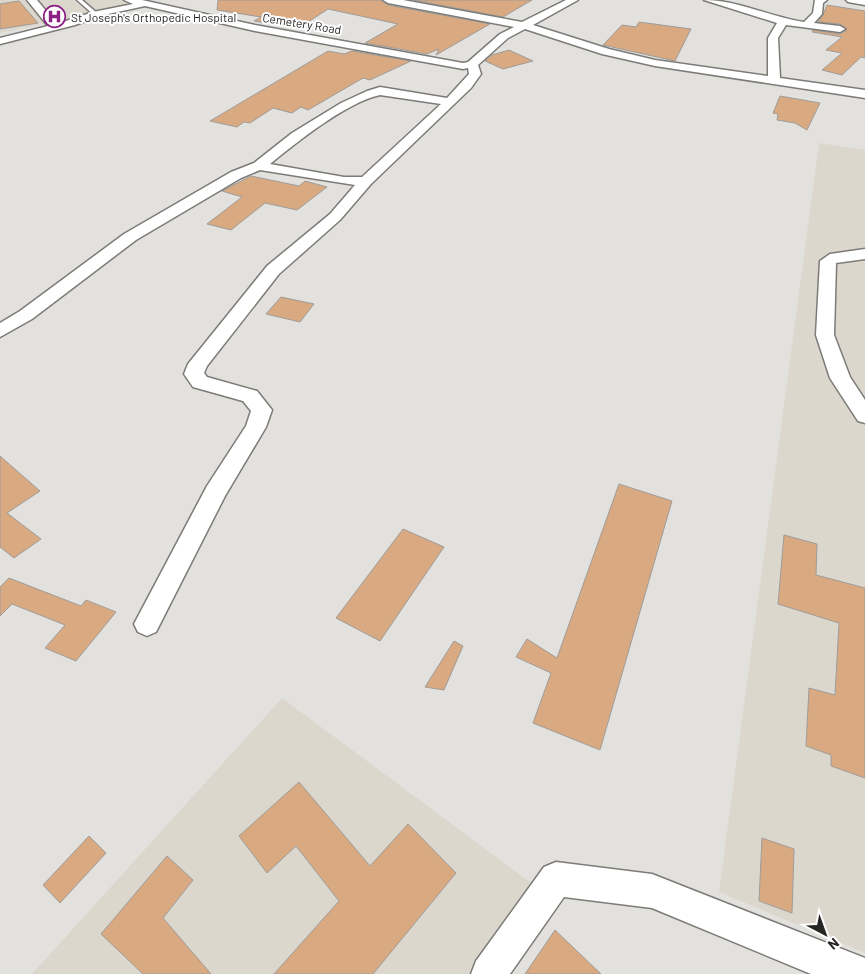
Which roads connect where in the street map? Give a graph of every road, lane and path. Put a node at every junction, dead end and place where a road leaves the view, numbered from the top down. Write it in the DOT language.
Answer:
graph roads {
  1 [pos="32,0"];
  2 [pos="79,0"];
  3 [pos="129,0"];
  4 [pos="388,0"];
  5 [pos="572,0"];
  6 [pos="709,0"];
  7 [pos="822,0"];
  8 [pos="851,0"];
  9 [pos="865,2"];
  10 [pos="144,4"];
  11 [pos="96,14"];
  12 [pos="783,22"];
  13 [pos="807,24"];
  14 [pos="524,26"];
  15 [pos="54,27"];
  16 [pos="840,29"];
  17 [pos="0,34"];
  18 [pos="0,41"];
  19 [pos="472,64"];
  20 [pos="774,81"];
  21 [pos="865,94"];
  22 [pos="449,102"];
  23 [pos="259,166"];
  24 [pos="366,181"];
  25 [pos="865,254"];
  26 [pos="0,331"];
  27 [pos="865,416"];
  28 [pos="148,624"];
  29 [pos="489,974"];
  30 [pos="860,974"];
  1 -- 15 [label="street"];
  2 -- 11 [label="lane"];
  3 -- 10 [label="street, Cemetery Road"];
  4 -- 14 [label="street"];
  5 -- 14 [label="street"];
  6 -- 12 [label="street"];
  7 -- 13 [label="street"];
  8 -- 9 [label="street"];
  10 -- 11 [label="street"];
  10 -- 19 [label="street, Cemetery Road"];
  11 -- 15 [label="street"];
  12 -- 13 [label="street"];
  12 -- 20 [label="street"];
  13 -- 16 [label="street"];
  14 -- 19 [label="street"];
  14 -- 20 [label="street"];
  15 -- 17 [label="street"];
  15 -- 18 [label="street"];
  19 -- 22 [label="street"];
  20 -- 21 [label="street"];
  22 -- 23 [label="street"];
  22 -- 24 [label="street"];
  23 -- 24 [label="street"];
  23 -- 26 [label="street"];
  24 -- 28 [label="street"];
  25 -- 27 [label="street"];
  29 -- 30 [label="street"];
}
